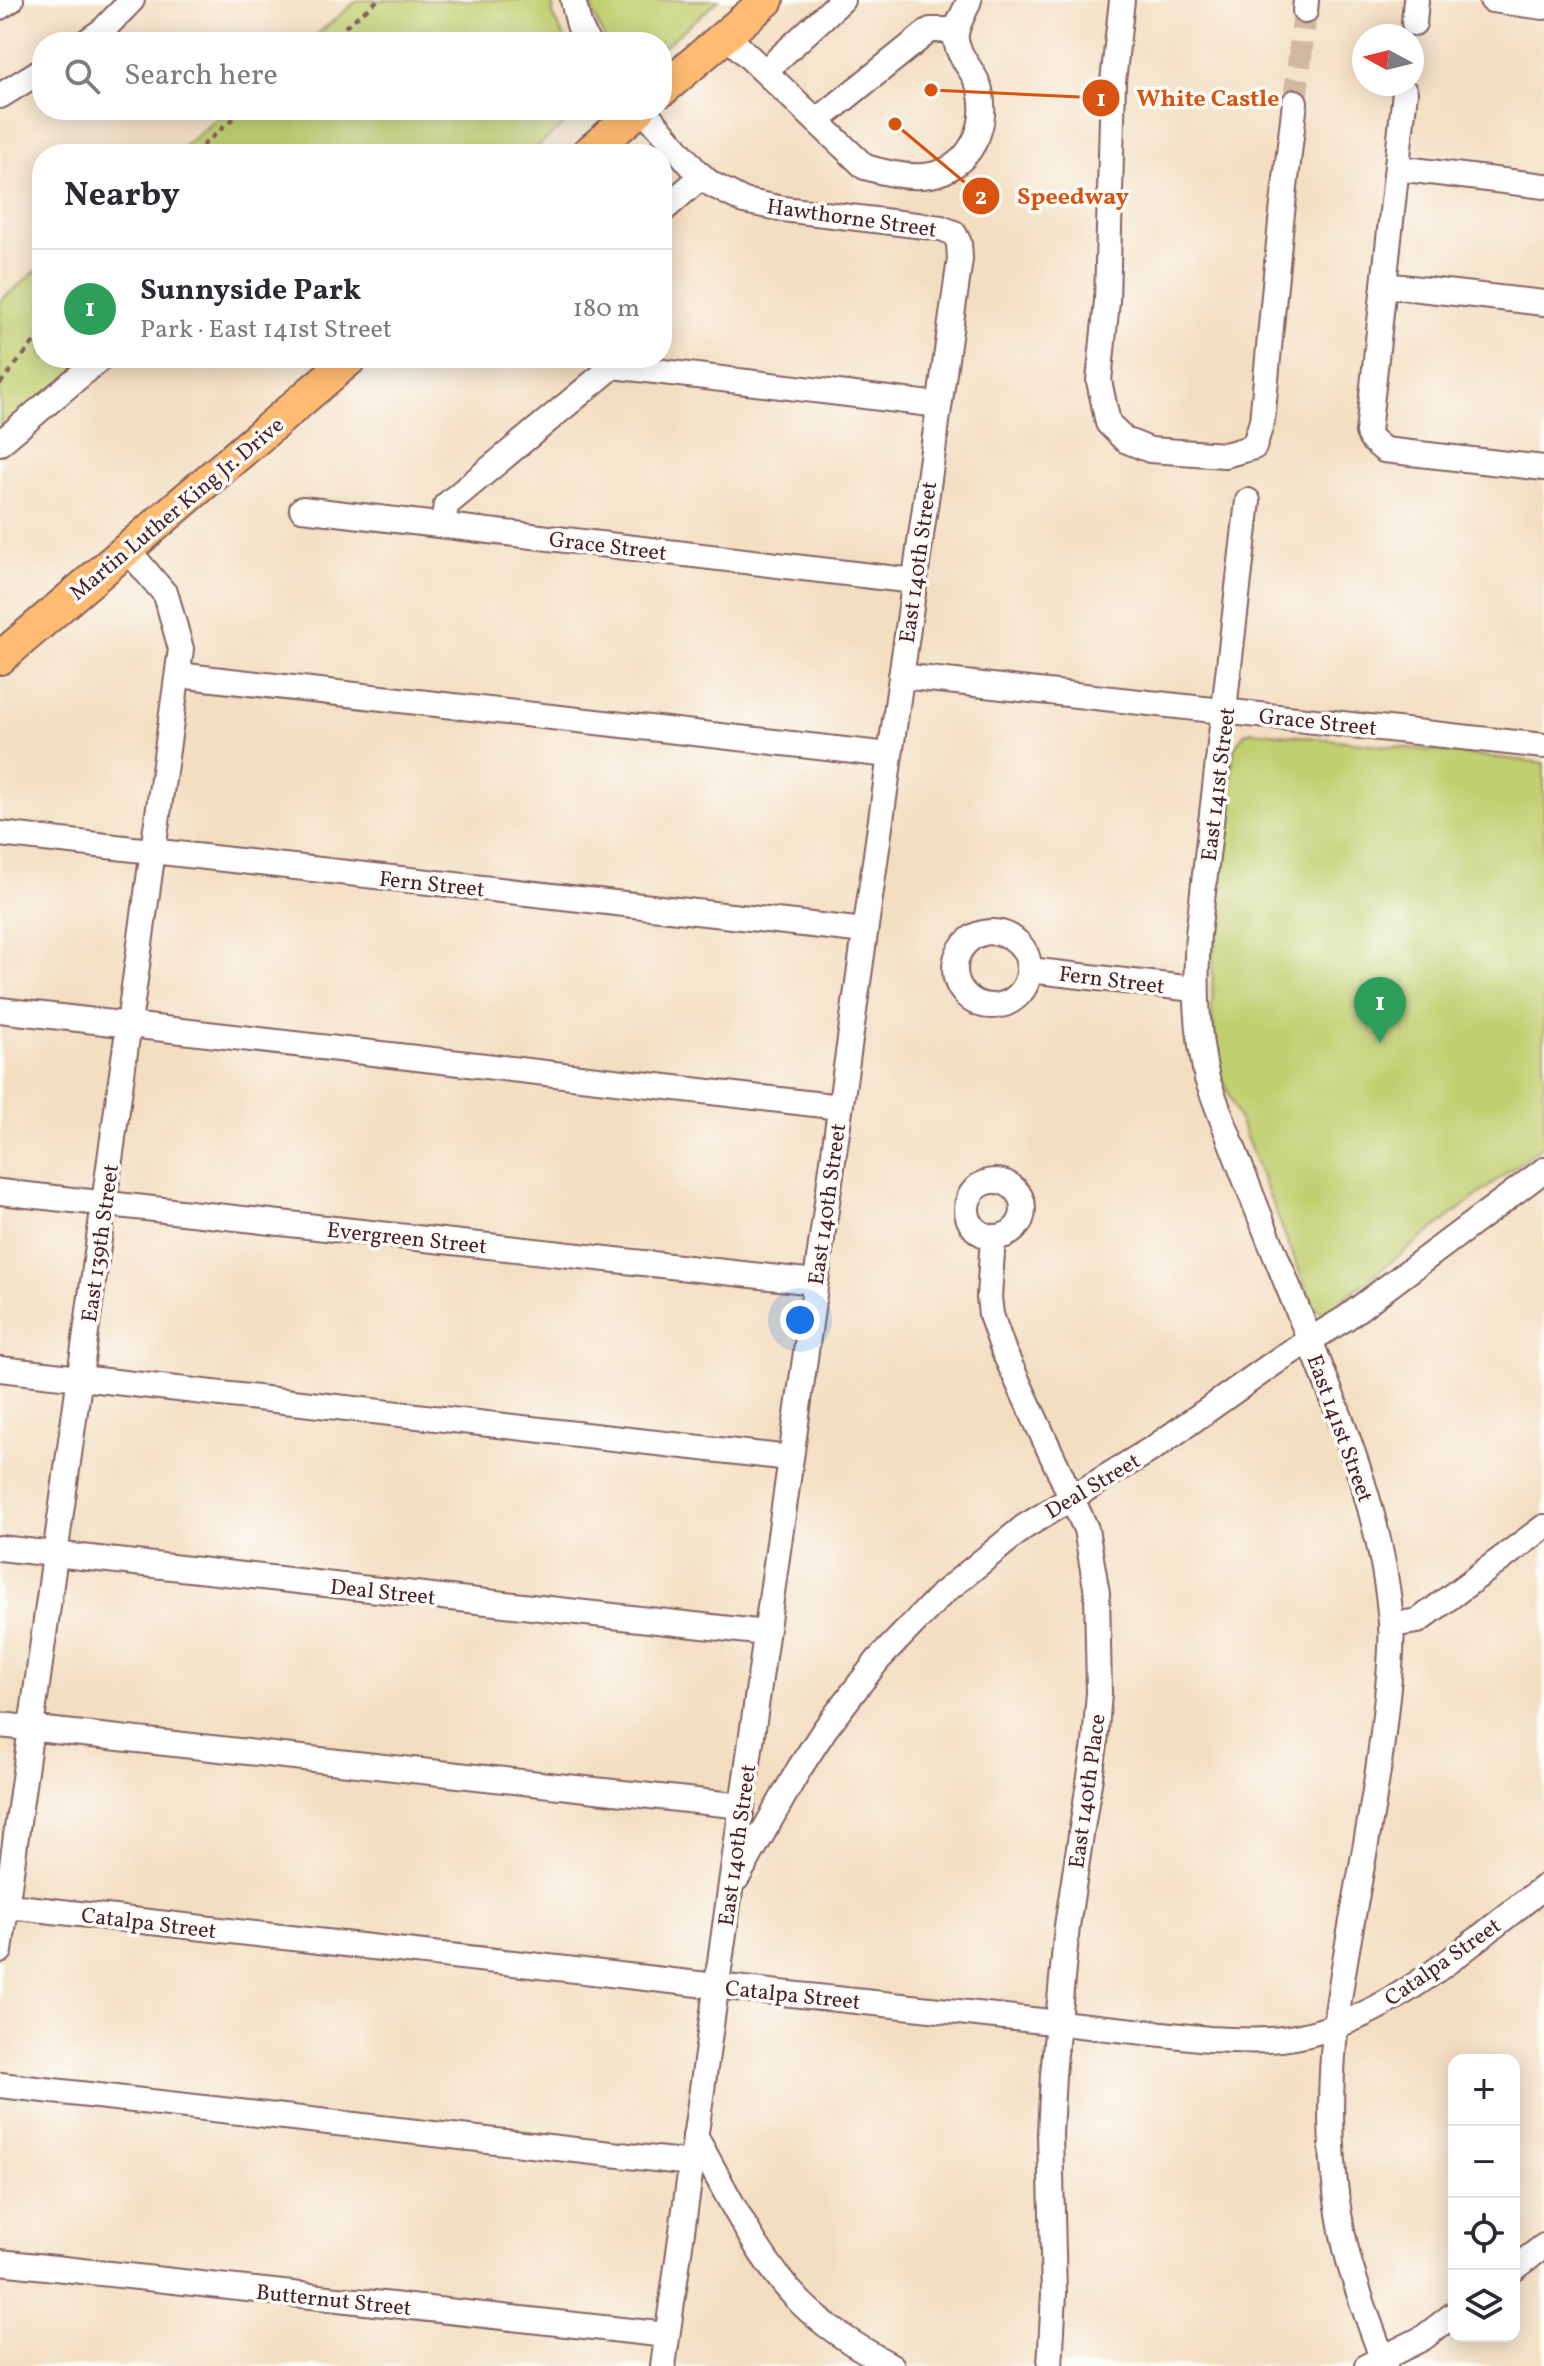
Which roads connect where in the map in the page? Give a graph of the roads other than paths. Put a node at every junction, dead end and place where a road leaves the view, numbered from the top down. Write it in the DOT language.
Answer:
graph roads {
  1 [pos="11,0"];
  2 [pos="132,0"];
  3 [pos="573,0"];
  4 [pos="767,0"];
  5 [pos="842,0"];
  6 [pos="969,0"];
  7 [pos="1122,0"];
  8 [pos="1492,0"];
  9 [pos="0,7"];
  10 [pos="1544,7"];
  11 [pos="956,30"];
  12 [pos="100,32"];
  13 [pos="582,32"];
  14 [pos="726,35"];
  15 [pos="765,71"];
  16 [pos="32,76"];
  17 [pos="672,81"];
  18 [pos="0,96"];
  19 [pos="1405,96"];
  20 [pos="1295,102"];
  21 [pos="629,120"];
  22 [pos="650,120"];
  23 [pos="817,121"];
  24 [pos="599,144"];
  25 [pos="1397,168"];
  26 [pos="702,176"];
  27 [pos="1544,186"];
  28 [pos="672,202"];
  29 [pos="954,233"];
  30 [pos="1384,285"];
  31 [pos="1544,303"];
  32 [pos="89,368"];
  33 [pos="339,368"];
  34 [pos="611,368"];
  35 [pos="663,368"];
  36 [pos="939,405"];
  37 [pos="0,443"];
  38 [pos="1544,468"];
  39 [pos="1248,501"];
  40 [pos="302,509"];
  41 [pos="443,525"];
  42 [pos="128,550"];
  43 [pos="914,581"];
  44 [pos="0,658"];
  45 [pos="178,675"];
  46 [pos="901,676"];
  47 [pos="1225,711"];
  48 [pos="1544,746"];
  49 [pos="889,755"];
  50 [pos="0,834"];
  51 [pos="154,852"];
  52 [pos="865,931"];
  53 [pos="1029,970"];
  54 [pos="1194,989"];
  55 [pos="0,1010"];
  56 [pos="130,1025"];
  57 [pos="840,1107"];
  58 [pos="1544,1170"];
  59 [pos="0,1192"];
  60 [pos="105,1204"];
  61 [pos="993,1237"];
  62 [pos="815,1282"];
  63 [pos="1310,1341"];
  64 [pos="0,1369"];
  65 [pos="80,1378"];
  66 [pos="790,1458"];
  67 [pos="1071,1497"];
  68 [pos="1544,1527"];
  69 [pos="0,1548"];
  70 [pos="55,1554"];
  71 [pos="1391,1625"];
  72 [pos="766,1633"];
  73 [pos="0,1725"];
  74 [pos="31,1728"];
  75 [pos="742,1806"];
  76 [pos="1544,1887"];
  77 [pos="730,1891"];
  78 [pos="3,1905"];
  79 [pos="0,1951"];
  80 [pos="716,1986"];
  81 [pos="1057,2023"];
  82 [pos="1337,2025"];
  83 [pos="0,2085"];
  84 [pos="695,2136"];
  85 [pos="691,2163"];
  86 [pos="1544,2246"];
  87 [pos="0,2262"];
  88 [pos="1520,2264"];
  89 [pos="1448,2319"];
  90 [pos="667,2335"];
  91 [pos="1378,2363"];
  92 [pos="663,2366"];
  93 [pos="892,2366"];
  94 [pos="1050,2366"];
  1 -- 9 [label="street"];
  2 -- 12 [label="street"];
  3 -- 13 [label="street"];
  4 -- 14 [label="main road"];
  5 -- 15 [label="street"];
  6 -- 11 [label="street"];
  7 -- 20 [label="street"];
  8 -- 10 [label="street"];
  11 -- 23 [label="street"];
  11 -- 23 [label="street"];
  14 -- 15 [label="street"];
  14 -- 17 [label="main road"];
  15 -- 23 [label="street"];
  16 -- 18 [label="street"];
  19 -- 25 [label="street"];
  21 -- 24 [label="main road"];
  22 -- 26 [label="street, Hawthorne Street"];
  25 -- 27 [label="street"];
  25 -- 30 [label="street"];
  26 -- 28 [label="street"];
  26 -- 29 [label="street, Hawthorne Street"];
  29 -- 36 [label="street, East 140th Street"];
  30 -- 31 [label="street"];
  30 -- 38 [label="street"];
  32 -- 37 [label="street"];
  33 -- 42 [label="main road, Martin Luther King Jr. Drive"];
  34 -- 41 [label="street"];
  35 -- 36 [label="street"];
  36 -- 43 [label="street, East 140th Street"];
  39 -- 47 [label="street, East 141st Street"];
  40 -- 41 [label="street, Grace Street"];
  41 -- 43 [label="street, Grace Street"];
  42 -- 44 [label="main road, Martin Luther King Jr. Drive"];
  42 -- 45 [label="street, East 139th Street"];
  43 -- 46 [label="street, East 140th Street"];
  45 -- 49 [label="street"];
  45 -- 51 [label="street, East 139th Street"];
  46 -- 47 [label="street, Grace Street"];
  46 -- 49 [label="street, East 140th Street"];
  47 -- 48 [label="street, Grace Street"];
  47 -- 54 [label="street, East 141st Street"];
  49 -- 52 [label="street, East 140th Street"];
  50 -- 51 [label="street, Fern Street"];
  51 -- 52 [label="street, Fern Street"];
  51 -- 56 [label="street, East 139th Street"];
  52 -- 57 [label="street, East 140th Street"];
  53 -- 54 [label="street, Fern Street"];
  54 -- 63 [label="street, East 141st Street"];
  55 -- 56 [label="street"];
  56 -- 57 [label="street"];
  56 -- 60 [label="street, East 139th Street"];
  57 -- 62 [label="street, East 140th Street"];
  58 -- 63 [label="street, Deal Street"];
  59 -- 60 [label="street, Evergreen Street"];
  60 -- 62 [label="street, Evergreen Street"];
  60 -- 65 [label="street, East 139th Street"];
  61 -- 67 [label="street, East 140th Place"];
  62 -- 66 [label="street, East 140th Street"];
  63 -- 67 [label="street, Deal Street"];
  63 -- 71 [label="street, East 141st Street"];
  64 -- 65 [label="street"];
  65 -- 66 [label="street"];
  65 -- 70 [label="street, East 139th Street"];
  66 -- 72 [label="street, East 140th Street"];
  67 -- 77 [label="street, Deal Street"];
  67 -- 81 [label="street, East 140th Place"];
  68 -- 71 [label="street"];
  69 -- 70 [label="street, Deal Street"];
  70 -- 72 [label="street, Deal Street"];
  70 -- 74 [label="street, East 139th Street"];
  71 -- 82 [label="street, East 141st Street"];
  72 -- 75 [label="street, East 140th Street"];
  73 -- 74 [label="street"];
  74 -- 75 [label="street"];
  74 -- 78 [label="street, East 139th Street"];
  75 -- 77 [label="street, East 140th Street"];
  76 -- 82 [label="street, Catalpa Street"];
  77 -- 80 [label="street, East 140th Street"];
  78 -- 79 [label="street, East 139th Street"];
  78 -- 80 [label="street, Catalpa Street"];
  80 -- 81 [label="street, Catalpa Street"];
  80 -- 84 [label="street, East 140th Street"];
  81 -- 82 [label="street, Catalpa Street"];
  81 -- 94 [label="street, East 140th Place"];
  82 -- 91 [label="street, East 141st Street"];
  83 -- 85 [label="street"];
  84 -- 85 [label="street, East 140th Street"];
  84 -- 93 [label="street"];
  85 -- 90 [label="street, East 140th Street"];
  86 -- 88 [label="street"];
  87 -- 90 [label="street, Butternut Street"];
  89 -- 91 [label="street"];
  90 -- 92 [label="street, East 140th Street"];
}
